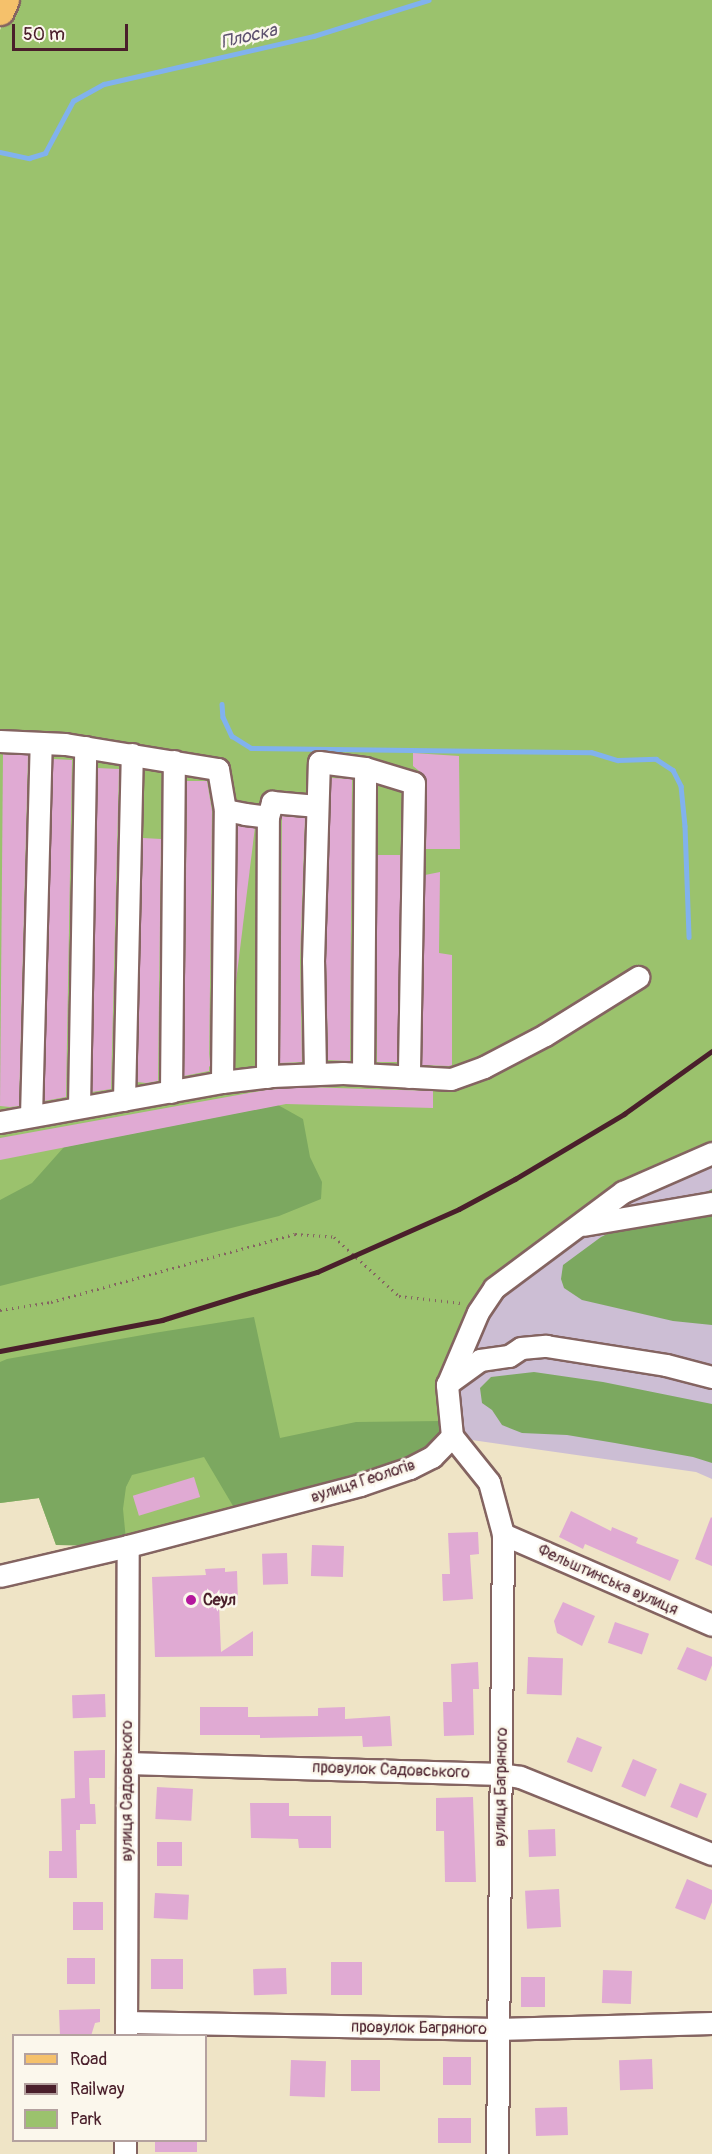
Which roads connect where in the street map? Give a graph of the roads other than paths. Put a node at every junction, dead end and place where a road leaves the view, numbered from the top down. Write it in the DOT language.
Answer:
graph roads {
  1 [pos="5,0"];
  2 [pos="0,11"];
  3 [pos="0,741"];
  4 [pos="41,743"];
  5 [pos="85,747"];
  6 [pos="132,754"];
  7 [pos="174,761"];
  8 [pos="364,768"];
  9 [pos="317,806"];
  10 [pos="225,810"];
  11 [pos="268,817"];
  12 [pos="639,977"];
  13 [pos="315,1074"];
  14 [pos="363,1074"];
  15 [pos="267,1077"];
  16 [pos="409,1077"];
  17 [pos="222,1082"];
  18 [pos="171,1092"];
  19 [pos="124,1100"];
  20 [pos="79,1107"];
  21 [pos="31,1116"];
  22 [pos="0,1122"];
  23 [pos="712,1153"];
  24 [pos="712,1203"];
  25 [pos="576,1226"];
  26 [pos="712,1377"];
  27 [pos="447,1385"];
  28 [pos="452,1436"];
  29 [pos="503,1534"];
  30 [pos="128,1546"];
  31 [pos="0,1576"];
  32 [pos="712,1625"];
  33 [pos="127,1763"];
  34 [pos="501,1774"];
  35 [pos="712,1854"];
  36 [pos="712,2023"];
  37 [pos="126,2029"];
  38 [pos="497,2029"];
  39 [pos="497,2154"];
  1 -- 2 [label="main road"];
  3 -- 4 [label="street"];
  4 -- 5 [label="street"];
  4 -- 21 [label="street"];
  5 -- 6 [label="street"];
  5 -- 20 [label="street"];
  6 -- 7 [label="street"];
  6 -- 19 [label="street"];
  7 -- 10 [label="street"];
  7 -- 18 [label="street"];
  8 -- 9 [label="street"];
  8 -- 14 [label="street"];
  8 -- 16 [label="street"];
  9 -- 11 [label="street"];
  9 -- 13 [label="street"];
  10 -- 11 [label="street"];
  10 -- 17 [label="street"];
  11 -- 15 [label="street"];
  12 -- 16 [label="street"];
  13 -- 14 [label="street"];
  13 -- 15 [label="street"];
  14 -- 16 [label="street"];
  15 -- 17 [label="street"];
  17 -- 18 [label="street"];
  18 -- 19 [label="street"];
  19 -- 20 [label="street"];
  20 -- 21 [label="street"];
  21 -- 22 [label="street"];
  23 -- 25 [label="street"];
  24 -- 25 [label="street"];
  25 -- 27 [label="street"];
  26 -- 27 [label="street"];
  27 -- 28 [label="street"];
  28 -- 29 [label="street, вулиця Багряного"];
  28 -- 30 [label="street, вулиця Геологів"];
  29 -- 32 [label="street, Фельштинська вулиця"];
  29 -- 34 [label="street, вулиця Багряного"];
  30 -- 31 [label="street, вулиця Геологів"];
  30 -- 33 [label="street, вулиця Садовського"];
  33 -- 34 [label="street, провулок Садовського"];
  33 -- 37 [label="street, вулиця Садовського"];
  34 -- 35 [label="street, провулок Садовського"];
  34 -- 38 [label="street, вулиця Багряного"];
  36 -- 38 [label="street, провулок Багряного"];
  37 -- 38 [label="street, провулок Багряного"];
  38 -- 39 [label="street, вулиця Багряного"];
}
